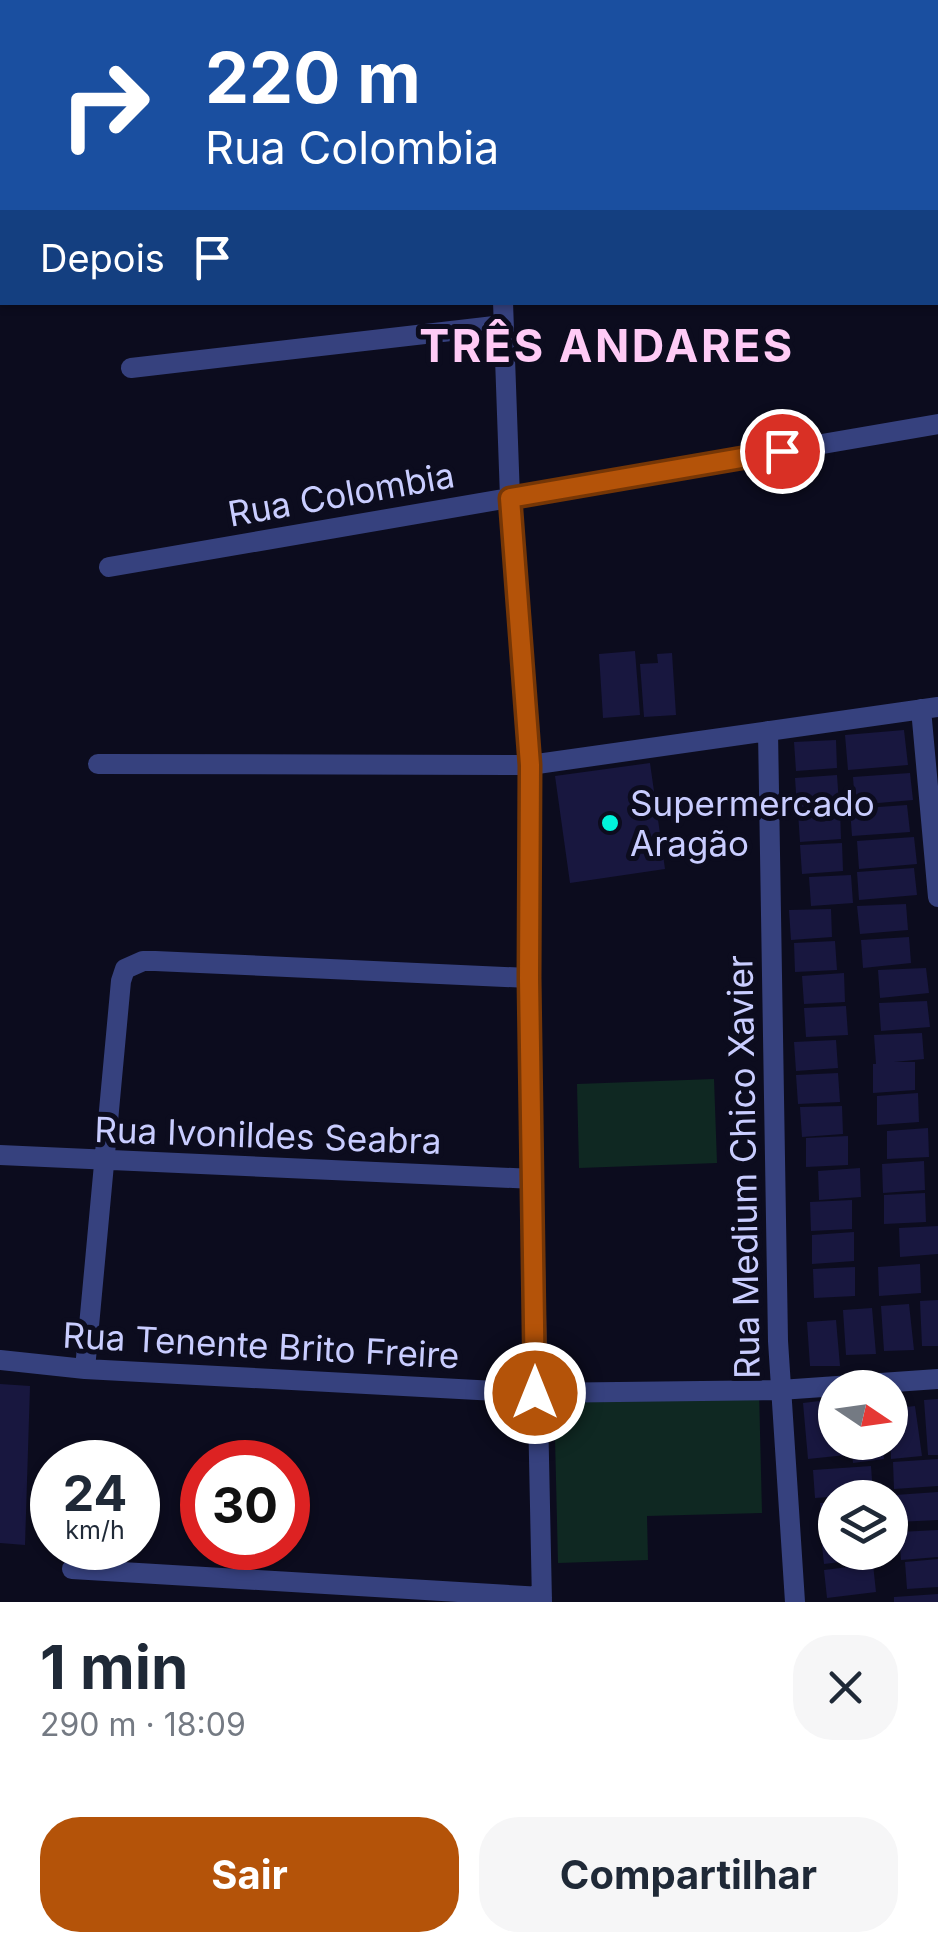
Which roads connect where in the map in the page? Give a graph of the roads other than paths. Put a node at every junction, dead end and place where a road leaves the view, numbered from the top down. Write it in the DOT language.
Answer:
graph roads {
  1 [pos="503,305"];
  2 [pos="503,325"];
  3 [pos="131,368"];
  4 [pos="938,424"];
  5 [pos="510,498"];
  6 [pos="110,568"];
  7 [pos="929,708"];
  8 [pos="768,731"];
  9 [pos="98,764"];
  10 [pos="530,765"];
  11 [pos="938,897"];
  12 [pos="529,978"];
  13 [pos="0,1155"];
  14 [pos="105,1160"];
  15 [pos="534,1179"];
  16 [pos="0,1360"];
  17 [pos="86,1369"];
  18 [pos="938,1379"];
  19 [pos="780,1390"];
  20 [pos="535,1393"];
  21 [pos="88,1570"];
  22 [pos="542,1599"];
  23 [pos="795,1602"];
  1 -- 2 [label="street"];
  2 -- 3 [label="street"];
  2 -- 5 [label="street"];
  4 -- 5 [label="street, Rua Colombia"];
  5 -- 6 [label="street, Rua Colombia"];
  5 -- 10 [label="street"];
  7 -- 8 [label="street"];
  7 -- 11 [label="street"];
  8 -- 10 [label="street"];
  8 -- 19 [label="street, Rua Medium Chico Xavier"];
  9 -- 10 [label="street"];
  10 -- 12 [label="street"];
  12 -- 14 [label="street"];
  12 -- 15 [label="street"];
  13 -- 14 [label="street, Rua Ivonildes Seabra"];
  14 -- 15 [label="street, Rua Ivonildes Seabra"];
  14 -- 17 [label="street"];
  15 -- 20 [label="street"];
  16 -- 17 [label="street, Rua Tenente Brito Freire"];
  17 -- 20 [label="street, Rua Tenente Brito Freire"];
  18 -- 19 [label="street, Rua Tenente Brito Freire"];
  19 -- 20 [label="street, Rua Tenente Brito Freire"];
  19 -- 23 [label="street, Rua Medium Chico Xavier"];
  20 -- 22 [label="street"];
  21 -- 22 [label="street"];
}
